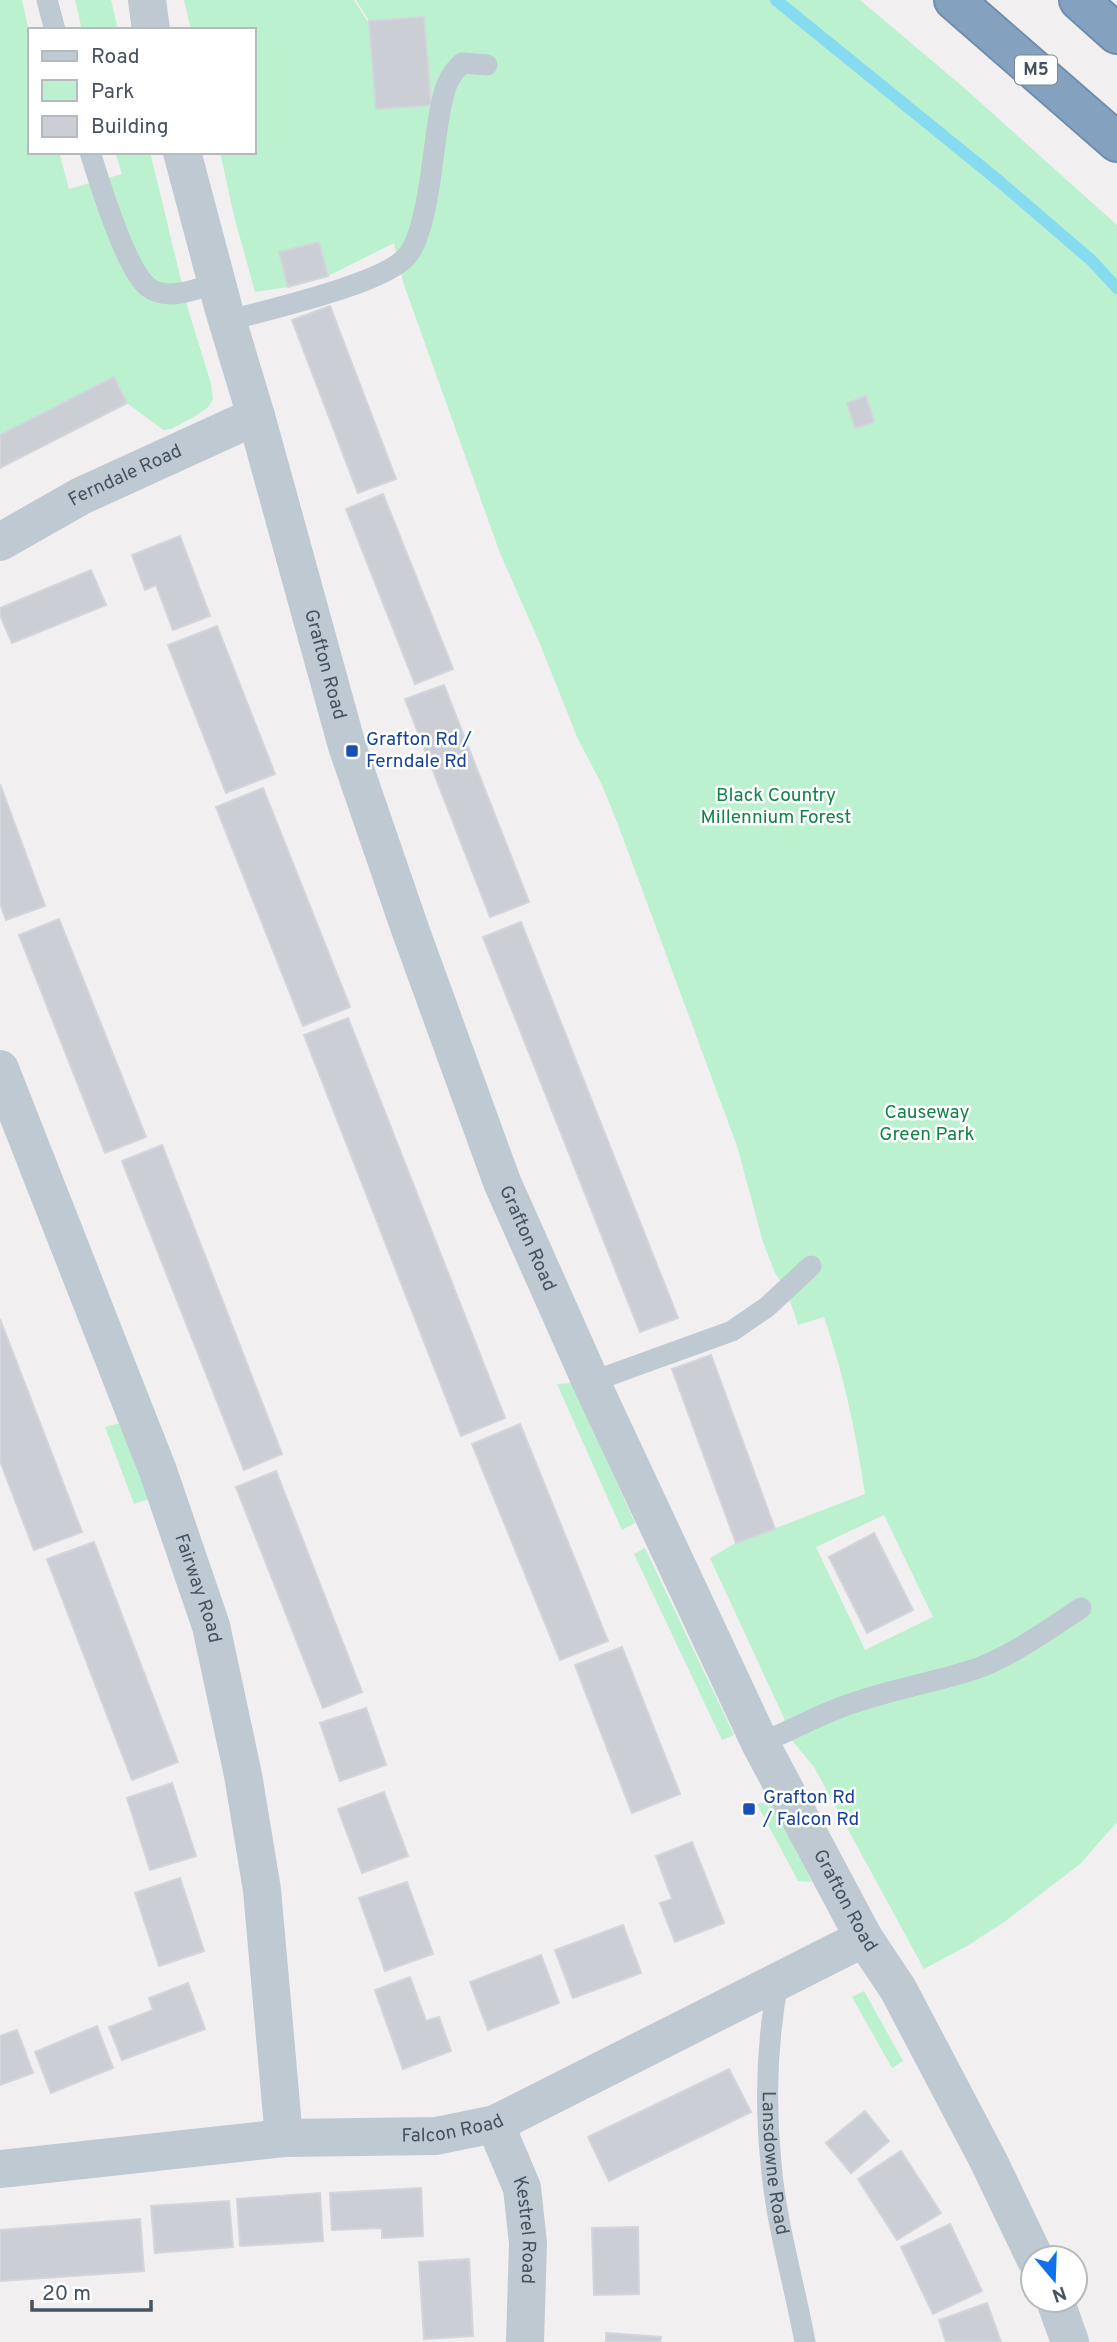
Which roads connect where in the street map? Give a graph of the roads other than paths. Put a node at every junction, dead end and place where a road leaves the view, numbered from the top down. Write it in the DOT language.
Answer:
graph roads {
  1 [pos="47,0"];
  2 [pos="147,0"];
  3 [pos="954,0"];
  4 [pos="1079,0"];
  5 [pos="54,28"];
  6 [pos="151,28"];
  7 [pos="1117,34"];
  8 [pos="487,65"];
  9 [pos="1117,142"];
  10 [pos="91,154"];
  11 [pos="183,154"];
  12 [pos="216,283"];
  13 [pos="227,321"];
  14 [pos="256,416"];
  15 [pos="0,542"];
  16 [pos="0,1069"];
  17 [pos="811,1266"];
  18 [pos="591,1382"];
  19 [pos="1081,1608"];
  20 [pos="760,1743"];
  21 [pos="864,1938"];
  22 [pos="778,1982"];
  23 [pos="495,2124"];
  24 [pos="284,2138"];
  25 [pos="0,2169"];
  26 [pos="1028,2244"];
  27 [pos="1060,2314"];
  28 [pos="525,2342"];
  29 [pos="805,2342"];
  30 [pos="1070,2342"];
  1 -- 5 [label="lane"];
  2 -- 6 [label="street"];
  3 -- 9 [label="highway, M5"];
  4 -- 7 [label="highway"];
  8 -- 13 [label="lane"];
  10 -- 12 [label="lane"];
  11 -- 12 [label="street, Grafton Road"];
  12 -- 13 [label="street, Grafton Road"];
  13 -- 14 [label="street, Grafton Road"];
  14 -- 15 [label="street, Ferndale Road"];
  14 -- 18 [label="street, Grafton Road"];
  16 -- 24 [label="street, Fairway Road"];
  17 -- 18 [label="lane"];
  18 -- 20 [label="street, Grafton Road"];
  19 -- 20 [label="lane"];
  20 -- 21 [label="street, Grafton Road"];
  21 -- 22 [label="street, Falcon Road"];
  21 -- 26 [label="street, Grafton Road"];
  22 -- 23 [label="street, Falcon Road"];
  22 -- 29 [label="lane, Lansdowne Road"];
  23 -- 24 [label="street, Falcon Road"];
  23 -- 28 [label="street, Kestrel Road"];
  24 -- 25 [label="street, Falcon Road"];
  27 -- 30 [label="street"];
}
